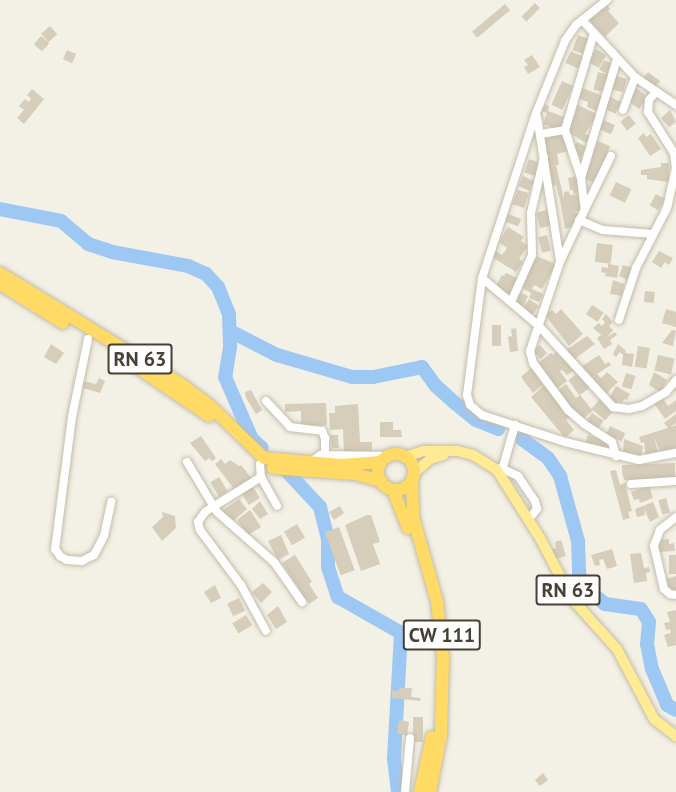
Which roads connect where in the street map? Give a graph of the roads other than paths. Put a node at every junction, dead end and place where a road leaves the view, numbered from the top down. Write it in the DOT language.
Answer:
graph roads {
  1 [pos="607,0"];
  2 [pos="582,20"];
  3 [pos="594,33"];
  4 [pos="617,59"];
  5 [pos="634,77"];
  6 [pos="655,93"];
  7 [pos="676,105"];
  8 [pos="623,110"];
  9 [pos="536,113"];
  10 [pos="565,130"];
  11 [pos="540,134"];
  12 [pos="610,156"];
  13 [pos="544,157"];
  14 [pos="581,178"];
  15 [pos="585,209"];
  16 [pos="579,220"];
  17 [pos="653,234"];
  18 [pos="560,262"];
  19 [pos="0,273"];
  20 [pos="482,278"];
  21 [pos="0,284"];
  22 [pos="511,303"];
  23 [pos="619,320"];
  24 [pos="539,326"];
  25 [pos="88,339"];
  26 [pos="676,380"];
  27 [pos="266,401"];
  28 [pos="515,425"];
  29 [pos="458,451"];
  30 [pos="676,453"];
  31 [pos="325,454"];
  32 [pos="615,456"];
  33 [pos="405,457"];
  34 [pos="385,459"];
  35 [pos="187,462"];
  36 [pos="300,465"];
  37 [pos="264,467"];
  38 [pos="501,472"];
  39 [pos="413,477"];
  40 [pos="381,481"];
  41 [pos="676,481"];
  42 [pos="631,484"];
  43 [pos="393,490"];
  44 [pos="111,501"];
  45 [pos="278,506"];
  46 [pos="213,507"];
  47 [pos="676,517"];
  48 [pos="676,595"];
  49 [pos="302,602"];
  50 [pos="266,631"];
  51 [pos="676,736"];
  52 [pos="410,738"];
  53 [pos="405,792"];
  54 [pos="420,792"];
  55 [pos="430,792"];
  1 -- 2 [label="street"];
  2 -- 3 [label="street"];
  2 -- 9 [label="street"];
  3 -- 4 [label="street"];
  3 -- 10 [label="street"];
  4 -- 5 [label="street"];
  4 -- 14 [label="street"];
  5 -- 6 [label="street"];
  5 -- 8 [label="street"];
  6 -- 7 [label="street"];
  6 -- 17 [label="street"];
  9 -- 11 [label="street"];
  9 -- 20 [label="street"];
  10 -- 11 [label="street"];
  10 -- 14 [label="street"];
  11 -- 13 [label="street"];
  12 -- 15 [label="street"];
  13 -- 18 [label="street"];
  13 -- 22 [label="street"];
  14 -- 15 [label="street"];
  15 -- 16 [label="street"];
  16 -- 17 [label="street"];
  16 -- 18 [label="street"];
  17 -- 23 [label="street"];
  18 -- 24 [label="street"];
  19 -- 37 [label="highway, RN 63"];
  20 -- 22 [label="street"];
  20 -- 28 [label="street"];
  21 -- 25 [label="highway, RN 63"];
  22 -- 24 [label="street"];
  24 -- 26 [label="street"];
  24 -- 32 [label="street"];
  25 -- 37 [label="highway, RN 63"];
  25 -- 44 [label="street"];
  27 -- 31 [label="street"];
  28 -- 32 [label="street"];
  28 -- 38 [label="street"];
  29 -- 33 [label="main road"];
  29 -- 38 [label="main road, RN 63"];
  29 -- 39 [label="main road"];
  30 -- 32 [label="street"];
  31 -- 34 [label="street"];
  31 -- 36 [label="street"];
  33 -- 34 [label="highway"];
  33 -- 39 [label="highway"];
  34 -- 36 [label="highway"];
  34 -- 40 [label="highway"];
  35 -- 46 [label="street"];
  36 -- 37 [label="highway"];
  36 -- 40 [label="highway"];
  37 -- 45 [label="street"];
  37 -- 46 [label="street"];
  38 -- 51 [label="main road, RN 63"];
  39 -- 43 [label="highway"];
  39 -- 55 [label="highway, CW 111"];
  40 -- 43 [label="highway"];
  41 -- 42 [label="street"];
  43 -- 54 [label="highway, CW 111"];
  46 -- 49 [label="street"];
  46 -- 50 [label="street"];
  47 -- 48 [label="street"];
  52 -- 53 [label="street"];
}
